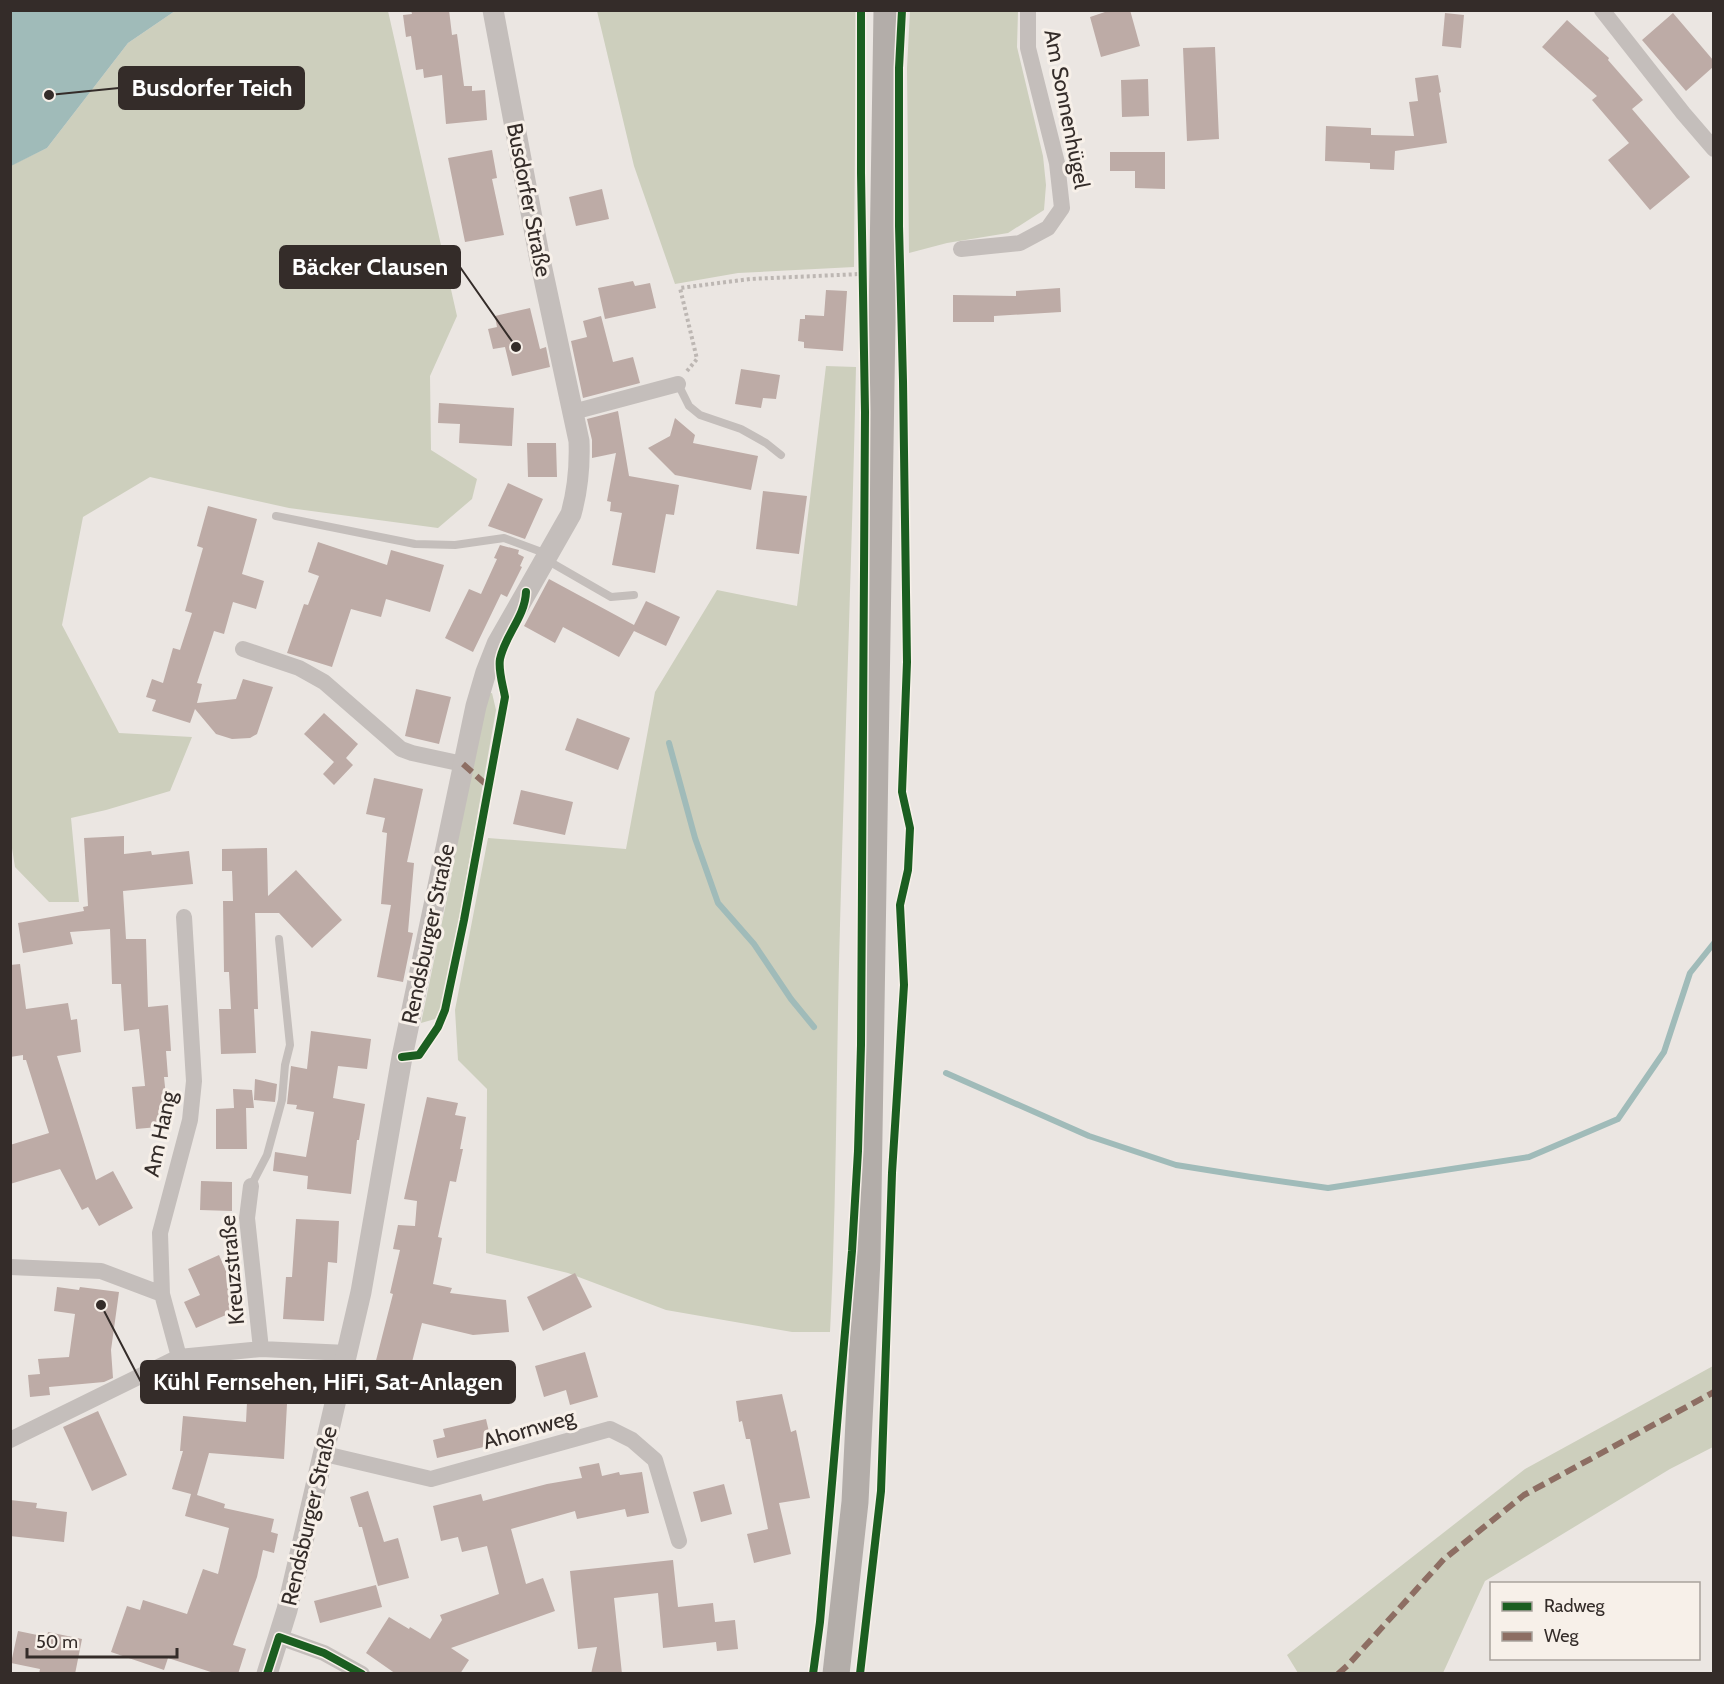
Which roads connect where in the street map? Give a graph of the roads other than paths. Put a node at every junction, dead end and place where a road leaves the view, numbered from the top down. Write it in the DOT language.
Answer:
graph roads {
  1 [pos="493,10"];
  2 [pos="887,10"];
  3 [pos="1028,10"];
  4 [pos="1602,10"];
  5 [pos="1713,149"];
  6 [pos="961,249"];
  7 [pos="678,384"];
  8 [pos="567,388"];
  9 [pos="573,412"];
  10 [pos="781,455"];
  11 [pos="276,516"];
  12 [pos="546,557"];
  13 [pos="634,595"];
  14 [pos="243,649"];
  15 [pos="463,764"];
  16 [pos="184,917"];
  17 [pos="279,939"];
  18 [pos="251,1186"];
  19 [pos="10,1267"];
  20 [pos="162,1294"];
  21 [pos="261,1349"];
  22 [pos="347,1353"];
  23 [pos="178,1357"];
  24 [pos="10,1440"];
  25 [pos="324,1454"];
  26 [pos="679,1541"];
  27 [pos="279,1637"];
  28 [pos="267,1674"];
  29 [pos="362,1674"];
  30 [pos="837,1674"];
  1 -- 8 [label="street, Busdorfer Straße"];
  2 -- 30 [label="main road"];
  3 -- 6 [label="street, Am Sonnenhügel"];
  4 -- 5 [label="street"];
  7 -- 9 [label="street"];
  7 -- 10 [label="lane"];
  8 -- 9 [label="street, Rendsburger Straße"];
  9 -- 12 [label="street, Rendsburger Straße"];
  11 -- 12 [label="lane"];
  12 -- 13 [label="lane"];
  12 -- 15 [label="street, Rendsburger Straße"];
  14 -- 15 [label="street"];
  15 -- 22 [label="street, Rendsburger Straße"];
  16 -- 20 [label="street, Am Hang"];
  17 -- 18 [label="lane"];
  18 -- 21 [label="street, Kreuzstraße"];
  19 -- 20 [label="street"];
  20 -- 23 [label="street, Am Hang"];
  21 -- 22 [label="street, Kreuzstraße"];
  21 -- 23 [label="street, Kreuzstraße"];
  22 -- 25 [label="street, Rendsburger Straße"];
  23 -- 24 [label="street, Kreuzstraße"];
  25 -- 26 [label="street, Ahornweg"];
  25 -- 27 [label="street, Rendsburger Straße"];
  27 -- 28 [label="street, Rendsburger Straße"];
  27 -- 29 [label="street"];
}
